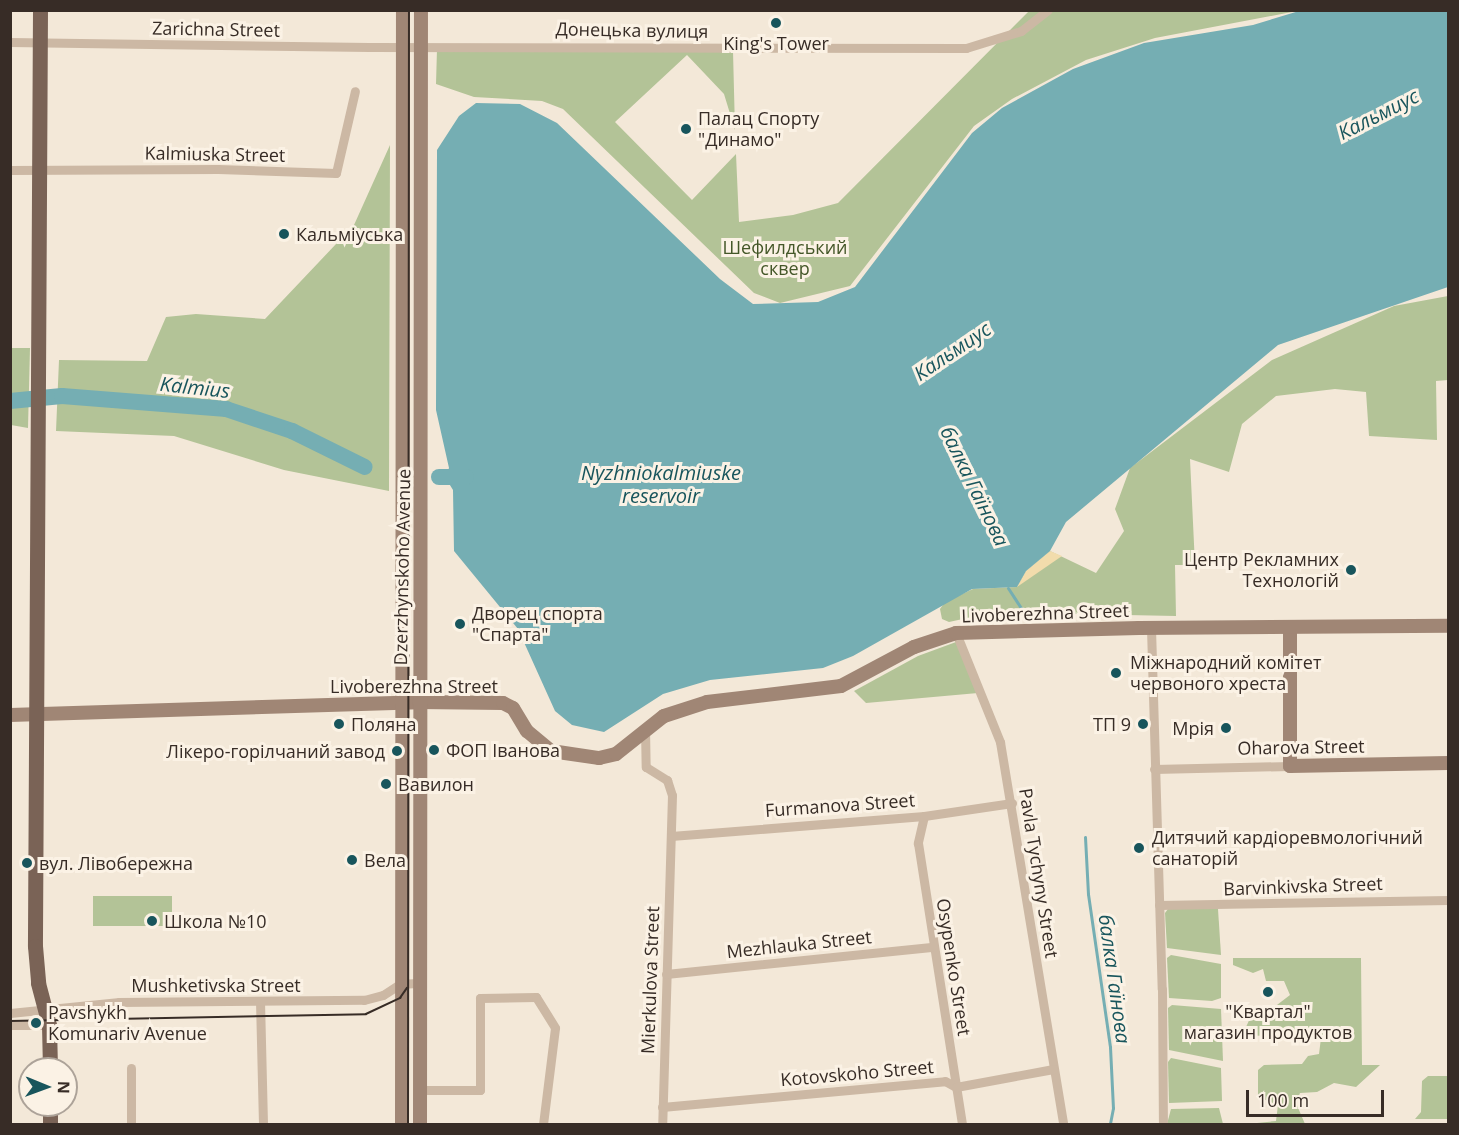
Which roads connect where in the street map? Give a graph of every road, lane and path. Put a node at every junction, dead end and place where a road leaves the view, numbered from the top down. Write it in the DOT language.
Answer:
graph roads {
  1 [pos="40,10"];
  2 [pos="404,10"];
  3 [pos="421,10"];
  4 [pos="1048,10"];
  5 [pos="10,42"];
  6 [pos="40,42"];
  7 [pos="404,45"];
  8 [pos="421,45"];
  9 [pos="355,91"];
  10 [pos="10,170"];
  11 [pos="39,170"];
  12 [pos="1449,626"];
  13 [pos="1151,628"];
  14 [pos="1290,629"];
  15 [pos="957,633"];
  16 [pos="400,702"];
  17 [pos="419,702"];
  18 [pos="37,714"];
  19 [pos="10,715"];
  20 [pos="645,728"];
  21 [pos="1449,763"];
  22 [pos="1290,766"];
  23 [pos="1154,769"];
  24 [pos="1012,803"];
  25 [pos="924,816"];
  26 [pos="671,836"];
  27 [pos="1449,900"];
  28 [pos="1159,905"];
  29 [pos="934,947"];
  30 [pos="666,974"];
  31 [pos="417,983"];
  32 [pos="400,984"];
  33 [pos="260,1000"];
  34 [pos="10,1013"];
  35 [pos="47,1018"];
  36 [pos="10,1025"];
  37 [pos="49,1057"];
  38 [pos="131,1068"];
  39 [pos="1053,1069"];
  40 [pos="956,1086"];
  41 [pos="420,1090"];
  42 [pos="662,1107"];
  43 [pos="131,1125"];
  44 [pos="263,1125"];
  45 [pos="402,1125"];
  46 [pos="420,1125"];
  47 [pos="543,1125"];
  48 [pos="662,1125"];
  49 [pos="962,1125"];
  50 [pos="1063,1125"];
  51 [pos="1162,1125"];
  1 -- 6 [label="main road"];
  2 -- 7 [label="street, Dzerzhynskoho Avenue"];
  3 -- 8 [label="street, Dzerzhynskoho Avenue"];
  4 -- 8 [label="street, Донецька вулиця"];
  5 -- 6 [label="street, Zarichna Street"];
  6 -- 7 [label="street, Zarichna Street"];
  6 -- 11 [label="main road"];
  7 -- 8 [label="street, Zarichna Street"];
  7 -- 16 [label="street, Dzerzhynskoho Avenue"];
  8 -- 17 [label="street, Dzerzhynskoho Avenue"];
  9 -- 11 [label="street, Kalmiuska Street"];
  10 -- 11 [label="street, Kalmiuska Street"];
  11 -- 18 [label="main road"];
  12 -- 14 [label="street, Livoberezhna Street"];
  13 -- 14 [label="street, Livoberezhna Street"];
  13 -- 15 [label="street, Livoberezhna Street"];
  13 -- 23 [label="street"];
  14 -- 22 [label="street"];
  15 -- 20 [label="street, Livoberezhna Street"];
  15 -- 24 [label="street, Pavla Tychyny Street"];
  16 -- 17 [label="street, Livoberezhna Street"];
  16 -- 18 [label="street, Livoberezhna Street"];
  16 -- 32 [label="street, Dzerzhynskoho Avenue"];
  17 -- 20 [label="street, Livoberezhna Street"];
  17 -- 31 [label="street, Dzerzhynskoho Avenue"];
  18 -- 19 [label="street, Livoberezhna Street"];
  18 -- 35 [label="main road"];
  20 -- 26 [label="street, Mierkulova Street"];
  21 -- 22 [label="street, Oharova Street"];
  22 -- 23 [label="street, Oharova Street"];
  23 -- 28 [label="street"];
  24 -- 25 [label="street, Furmanova Street"];
  24 -- 39 [label="street, Pavla Tychyny Street"];
  25 -- 26 [label="street, Furmanova Street"];
  25 -- 29 [label="street, Osypenko Street"];
  26 -- 30 [label="street, Mierkulova Street"];
  27 -- 28 [label="street, Barvinkivska Street"];
  28 -- 51 [label="street"];
  29 -- 30 [label="street, Mezhlauka Street"];
  29 -- 40 [label="street, Osypenko Street"];
  30 -- 42 [label="street, Mierkulova Street"];
  31 -- 32 [label="street, Mushketivska Street"];
  31 -- 41 [label="street, Dzerzhynskoho Avenue"];
  32 -- 33 [label="street, Mushketivska Street"];
  32 -- 45 [label="street, Dzerzhynskoho Avenue"];
  33 -- 35 [label="street, Mushketivska Street"];
  33 -- 44 [label="street"];
  34 -- 35 [label="street, Mushketivska Street"];
  35 -- 36 [label="street, Mushketivska Street"];
  35 -- 37 [label="main road"];
  38 -- 43 [label="street"];
  39 -- 40 [label="street, Kotovskoho Street"];
  39 -- 50 [label="street, Pavla Tychyny Street"];
  40 -- 42 [label="street, Kotovskoho Street"];
  40 -- 49 [label="street, Osypenko Street"];
  41 -- 46 [label="street, Dzerzhynskoho Avenue"];
  41 -- 47 [label="street"];
  42 -- 48 [label="street, Mierkulova Street"];
}
